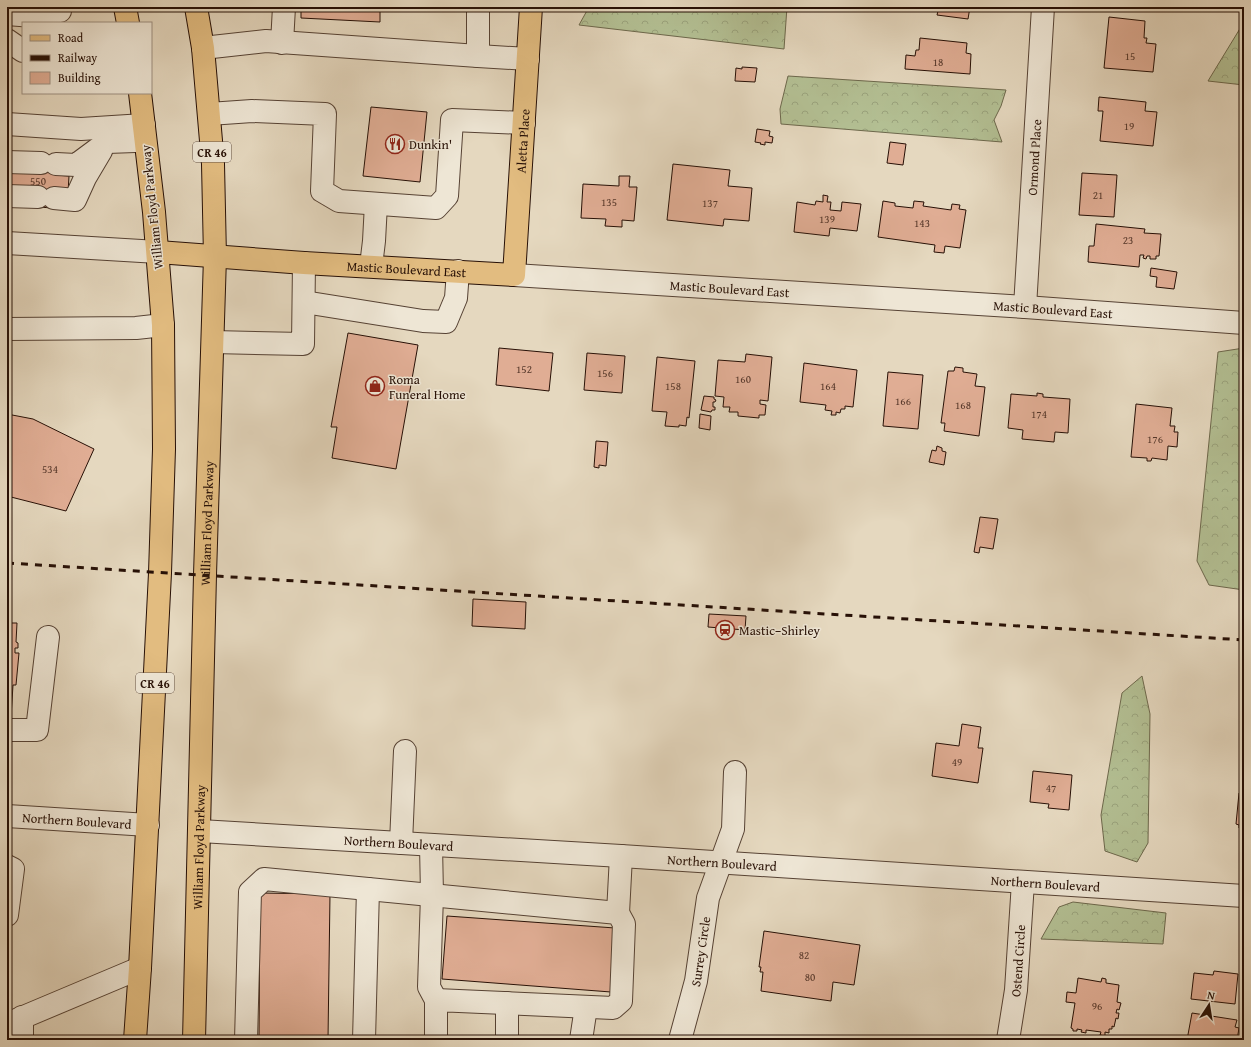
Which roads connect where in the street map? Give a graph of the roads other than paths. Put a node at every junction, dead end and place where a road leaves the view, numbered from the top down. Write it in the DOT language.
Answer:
graph roads {
  1 [pos="125,7"];
  2 [pos="196,7"];
  3 [pos="284,7"];
  4 [pos="478,7"];
  5 [pos="531,7"];
  6 [pos="1043,7"];
  7 [pos="7,14"];
  8 [pos="60,14"];
  9 [pos="128,22"];
  10 [pos="7,40"];
  11 [pos="282,42"];
  12 [pos="203,48"];
  13 [pos="22,50"];
  14 [pos="478,56"];
  15 [pos="528,59"];
  16 [pos="140,94"];
  17 [pos="209,114"];
  18 [pos="7,124"];
  19 [pos="524,124"];
  20 [pos="145,132"];
  21 [pos="106,142"];
  22 [pos="7,162"];
  23 [pos="7,196"];
  24 [pos="376,204"];
  25 [pos="7,243"];
  26 [pos="158,252"];
  27 [pos="215,257"];
  28 [pos="304,263"];
  29 [pos="371,266"];
  30 [pos="458,271"];
  31 [pos="514,275"];
  32 [pos="304,302"];
  33 [pos="1025,307"];
  34 [pos="1244,323"];
  35 [pos="163,325"];
  36 [pos="7,330"];
  37 [pos="212,342"];
  38 [pos="48,637"];
  39 [pos="7,730"];
  40 [pos="405,751"];
  41 [pos="734,772"];
  42 [pos="7,816"];
  43 [pos="148,825"];
  44 [pos="200,831"];
  45 [pos="401,844"];
  46 [pos="431,845"];
  47 [pos="620,856"];
  48 [pos="720,863"];
  49 [pos="7,866"];
  50 [pos="1023,882"];
  51 [pos="368,889"];
  52 [pos="432,895"];
  53 [pos="1244,896"];
  54 [pos="618,913"];
  55 [pos="7,915"];
  56 [pos="140,968"];
  57 [pos="436,1000"];
  58 [pos="508,1003"];
  59 [pos="586,1006"];
  60 [pos="14,1021"];
  61 [pos="22,1040"];
  62 [pos="135,1040"];
  63 [pos="194,1040"];
  64 [pos="246,1040"];
  65 [pos="364,1040"];
  66 [pos="436,1040"];
  67 [pos="507,1040"];
  68 [pos="580,1040"];
  69 [pos="680,1040"];
  70 [pos="1008,1040"];
  1 -- 9 [label="main road"];
  2 -- 12 [label="main road, William Floyd Parkway / CR 46"];
  3 -- 11 [label="street"];
  4 -- 14 [label="street"];
  5 -- 15 [label="main road, Aletta Place"];
  6 -- 33 [label="street, Ormond Place"];
  7 -- 8 [label="street"];
  10 -- 13 [label="street"];
  11 -- 12 [label="street"];
  11 -- 14 [label="street"];
  12 -- 17 [label="main road, William Floyd Parkway / CR 46"];
  14 -- 15 [label="street"];
  15 -- 19 [label="main road, Aletta Place"];
  16 -- 20 [label="main road, William Floyd Parkway / CR 46"];
  17 -- 24 [label="street"];
  17 -- 27 [label="main road, William Floyd Parkway / CR 46"];
  18 -- 20 [label="street"];
  19 -- 24 [label="street"];
  19 -- 31 [label="main road, Aletta Place"];
  20 -- 21 [label="street"];
  20 -- 26 [label="main road, William Floyd Parkway / CR 46"];
  21 -- 22 [label="street"];
  21 -- 23 [label="street"];
  24 -- 29 [label="street"];
  25 -- 26 [label="street"];
  26 -- 27 [label="main road, Mastic Boulevard East"];
  26 -- 35 [label="main road, William Floyd Parkway / CR 46"];
  27 -- 28 [label="main road, Mastic Boulevard East"];
  27 -- 37 [label="main road, William Floyd Parkway / CR 46"];
  28 -- 29 [label="main road, Mastic Boulevard East"];
  28 -- 32 [label="street"];
  29 -- 30 [label="main road, Mastic Boulevard East"];
  30 -- 31 [label="main road, Mastic Boulevard East"];
  30 -- 32 [label="street"];
  31 -- 33 [label="street, Mastic Boulevard East"];
  32 -- 37 [label="street"];
  33 -- 34 [label="street, Mastic Boulevard East"];
  35 -- 36 [label="street"];
  35 -- 43 [label="main road, William Floyd Parkway / CR 46"];
  37 -- 44 [label="main road, William Floyd Parkway / CR 46"];
  38 -- 39 [label="street"];
  40 -- 45 [label="street"];
  41 -- 48 [label="street, Surrey Circle"];
  42 -- 43 [label="street, Northern Boulevard"];
  43 -- 56 [label="main road, William Floyd Parkway / CR 46"];
  44 -- 45 [label="street, Northern Boulevard"];
  44 -- 63 [label="main road, William Floyd Parkway / CR 46"];
  45 -- 46 [label="street, Northern Boulevard"];
  46 -- 47 [label="street, Northern Boulevard"];
  46 -- 52 [label="street"];
  47 -- 48 [label="street, Northern Boulevard"];
  47 -- 54 [label="street"];
  48 -- 50 [label="street, Northern Boulevard"];
  48 -- 69 [label="street, Surrey Circle"];
  49 -- 55 [label="street"];
  50 -- 53 [label="street, Northern Boulevard"];
  50 -- 70 [label="street, Ostend Circle"];
  51 -- 52 [label="street"];
  51 -- 64 [label="street"];
  51 -- 65 [label="street"];
  52 -- 54 [label="street"];
  52 -- 57 [label="street"];
  54 -- 59 [label="street"];
  56 -- 60 [label="street"];
  56 -- 62 [label="main road, William Floyd Parkway / CR 46"];
  57 -- 58 [label="street"];
  57 -- 66 [label="street"];
  58 -- 59 [label="street"];
  58 -- 67 [label="street"];
  59 -- 68 [label="street"];
  60 -- 61 [label="street"];
}
